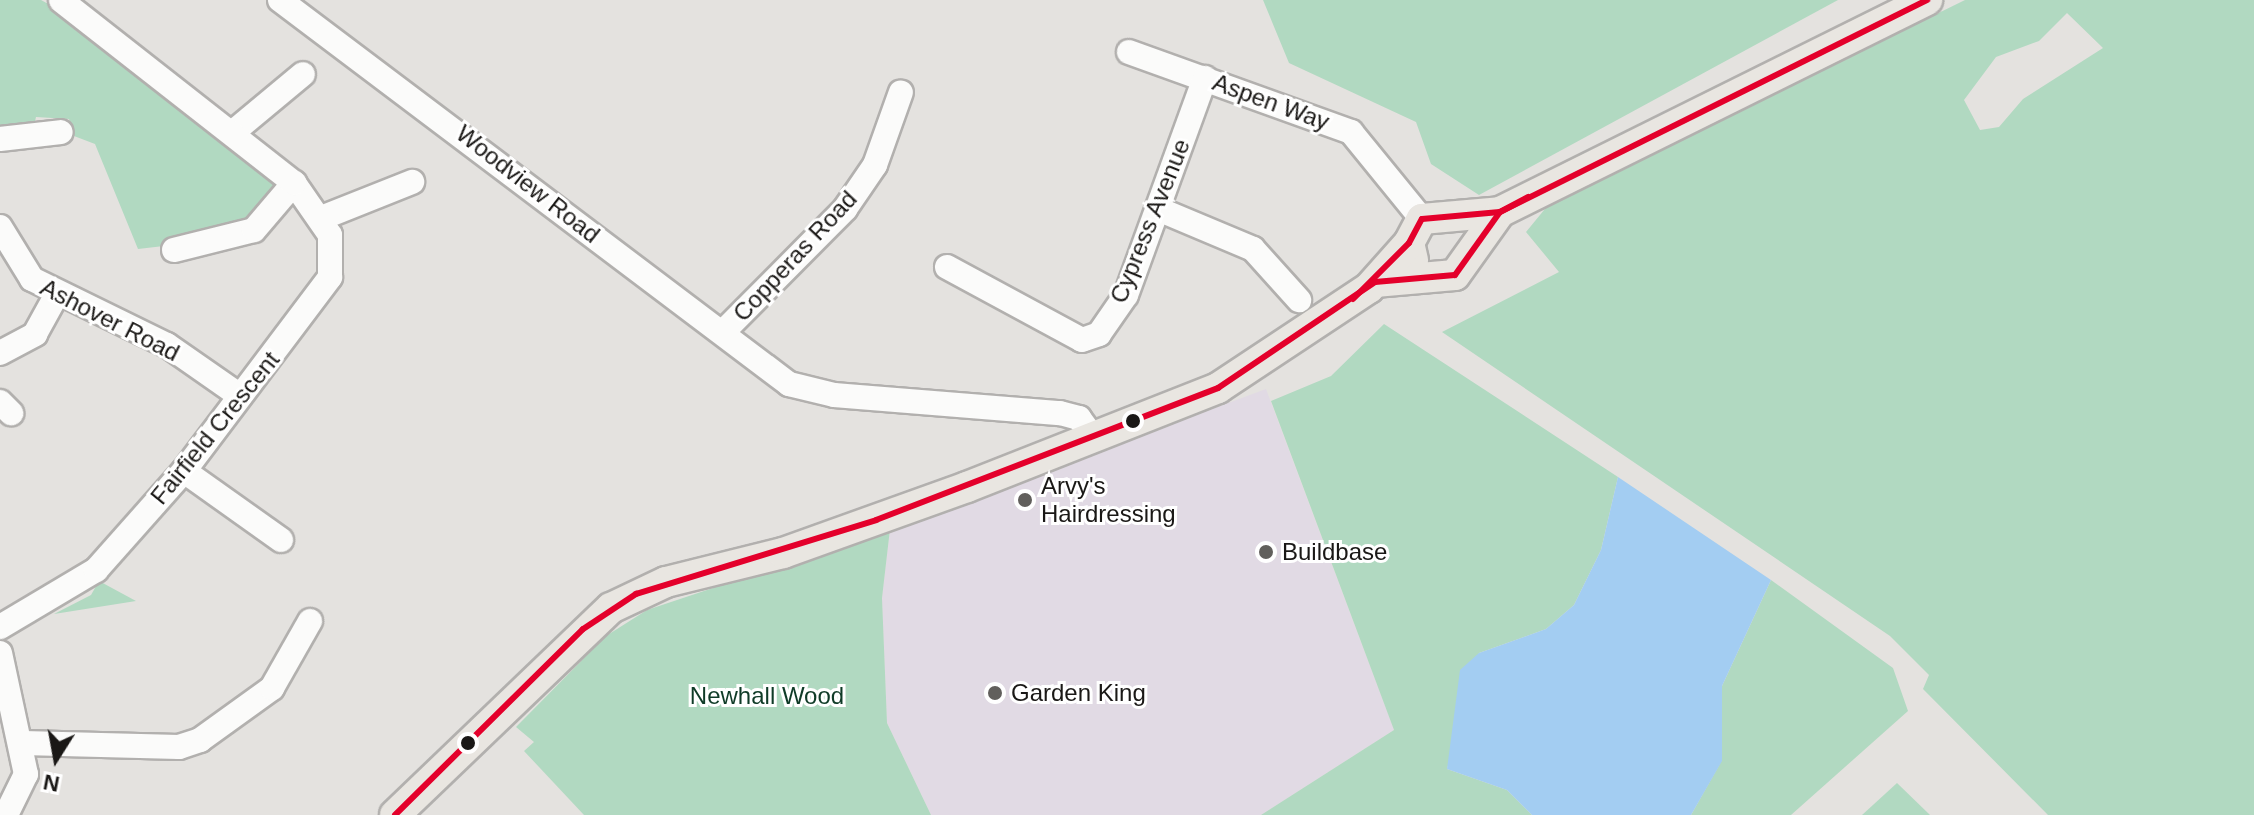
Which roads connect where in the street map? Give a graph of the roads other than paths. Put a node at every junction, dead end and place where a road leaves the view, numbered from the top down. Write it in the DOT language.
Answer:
graph roads {
  1 [pos="61,0"];
  2 [pos="280,0"];
  3 [pos="1927,0"];
  4 [pos="1129,52"];
  5 [pos="303,74"];
  6 [pos="1205,78"];
  7 [pos="901,92"];
  8 [pos="61,132"];
  9 [pos="232,133"];
  10 [pos="0,139"];
  11 [pos="412,182"];
  12 [pos="294,183"];
  13 [pos="1158,209"];
  14 [pos="1500,212"];
  15 [pos="1453,215"];
  16 [pos="324,217"];
  17 [pos="0,227"];
  18 [pos="1415,231"];
  19 [pos="1474,249"];
  20 [pos="174,250"];
  21 [pos="947,267"];
  22 [pos="1432,276"];
  23 [pos="1375,282"];
  24 [pos="57,294"];
  25 [pos="1299,300"];
  26 [pos="724,331"];
  27 [pos="0,353"];
  28 [pos="240,396"];
  29 [pos="1093,437"];
  30 [pos="184,471"];
  31 [pos="281,540"];
  32 [pos="310,621"];
  33 [pos="0,627"];
  34 [pos="0,653"];
  35 [pos="23,743"];
  36 [pos="6,815"];
  37 [pos="395,815"];
  1 -- 9 [label="street"];
  2 -- 26 [label="street, Woodview Road"];
  3 -- 14 [label="main road"];
  4 -- 6 [label="street, Aspen Way"];
  5 -- 9 [label="street"];
  6 -- 13 [label="street, Cypress Avenue"];
  6 -- 18 [label="street, Aspen Way"];
  7 -- 26 [label="street, Copperas Road"];
  8 -- 10 [label="street"];
  9 -- 12 [label="street"];
  11 -- 16 [label="street"];
  12 -- 16 [label="street"];
  12 -- 20 [label="street"];
  13 -- 21 [label="street, Cypress Avenue"];
  13 -- 25 [label="street"];
  14 -- 15 [label="main road"];
  14 -- 19 [label="main road"];
  15 -- 18 [label="main road"];
  15 -- 19 [label="main road"];
  16 -- 28 [label="street, Fairfield Crescent"];
  17 -- 24 [label="street, Ashover Road"];
  18 -- 22 [label="main road"];
  18 -- 23 [label="main road"];
  19 -- 22 [label="main road"];
  22 -- 23 [label="main road"];
  23 -- 29 [label="main road"];
  24 -- 27 [label="street"];
  24 -- 28 [label="street, Ashover Road"];
  26 -- 29 [label="street, Woodview Road"];
  28 -- 30 [label="street, Fairfield Crescent"];
  29 -- 37 [label="main road"];
  30 -- 31 [label="street"];
  30 -- 33 [label="street, Fairfield Crescent"];
  32 -- 35 [label="street"];
  34 -- 35 [label="street"];
  35 -- 36 [label="street"];
}
